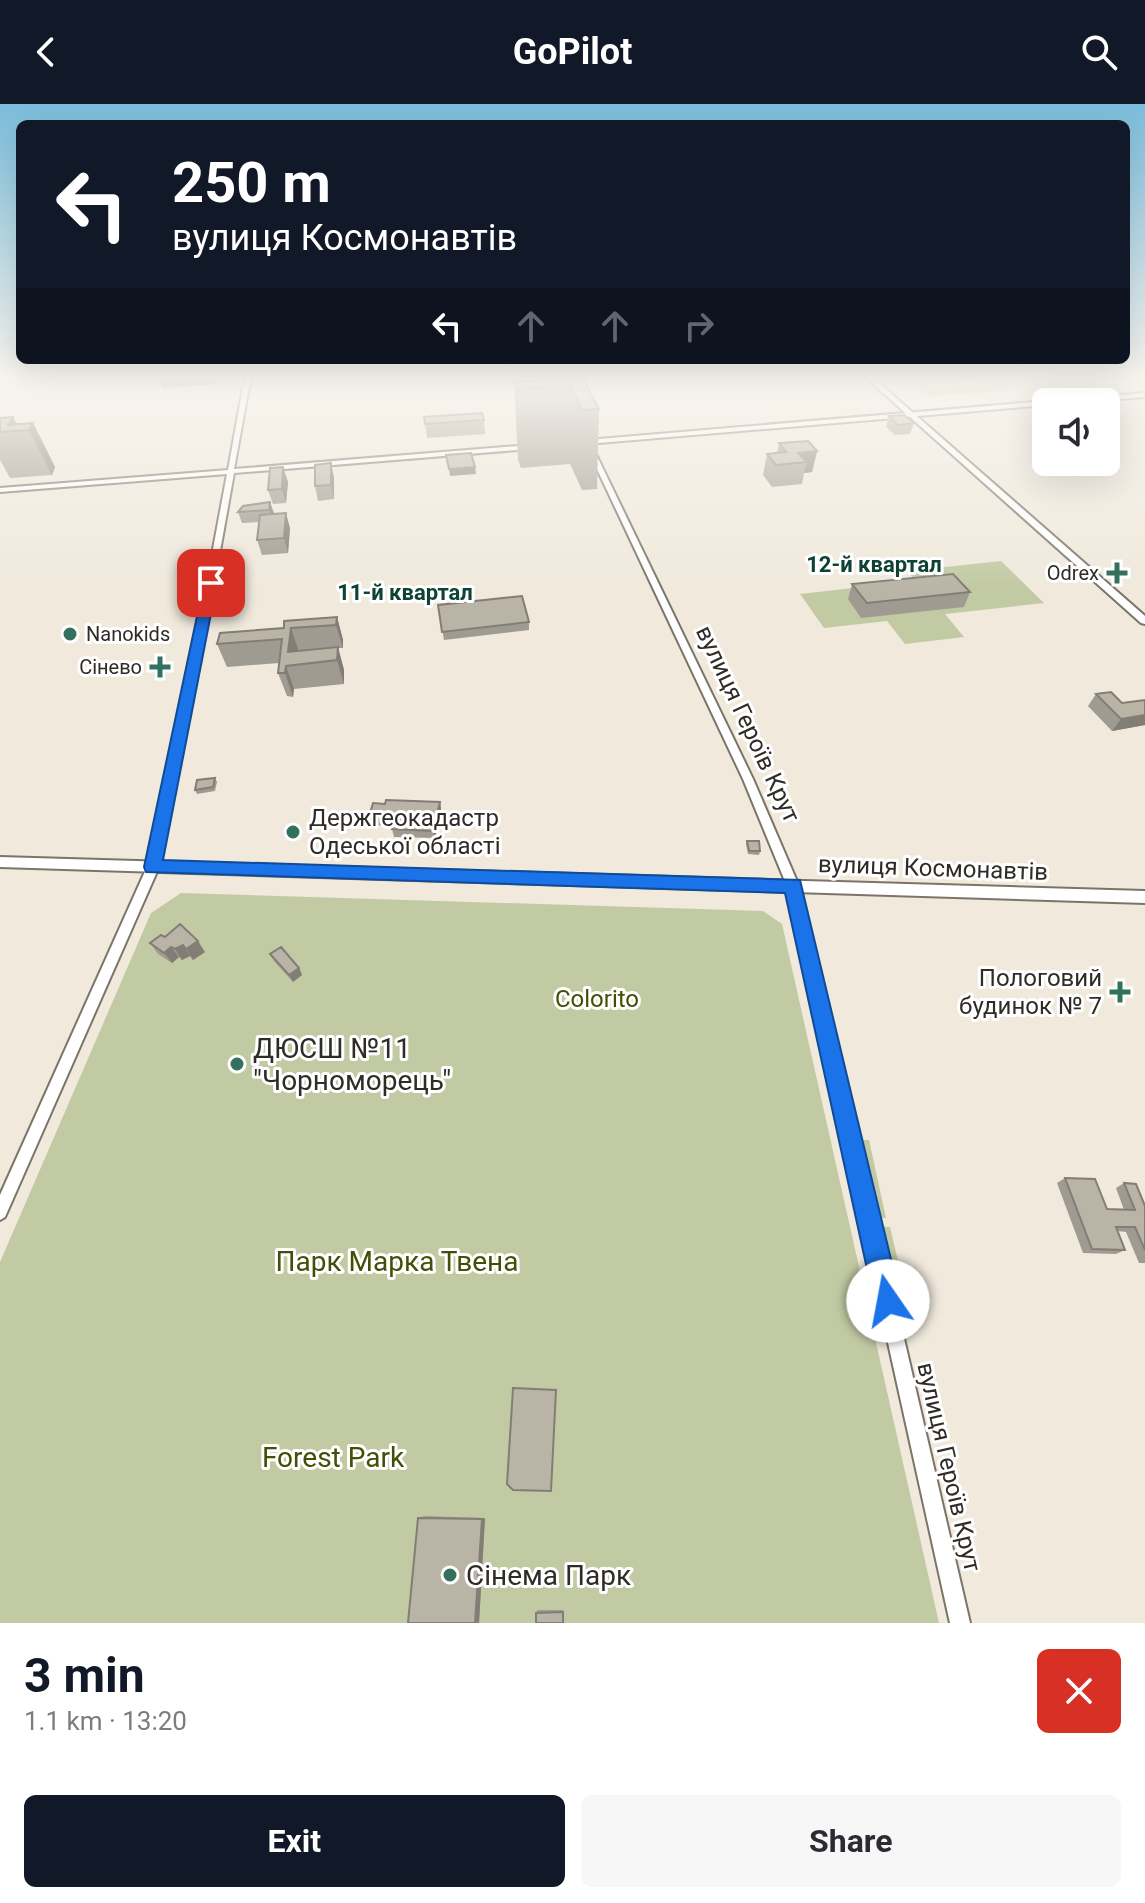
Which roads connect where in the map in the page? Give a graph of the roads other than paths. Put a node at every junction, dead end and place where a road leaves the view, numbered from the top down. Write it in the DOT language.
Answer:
graph roads {
  1 [pos="235,447"];
  2 [pos="526,447"];
  3 [pos="586,447"];
  4 [pos="947,447"];
  5 [pos="231,471"];
  6 [pos="0,490"];
  7 [pos="1145,621"];
  8 [pos="0,862"];
  9 [pos="153,867"];
  10 [pos="793,886"];
  11 [pos="1145,897"];
  12 [pos="0,1212"];
  13 [pos="960,1623"];
  1 -- 5 [label="street"];
  2 -- 5 [label="street"];
  3 -- 10 [label="street, вулиця Героїв Крут"];
  4 -- 7 [label="main road"];
  5 -- 6 [label="street"];
  5 -- 9 [label="street"];
  8 -- 9 [label="main road, вулиця Космонавтів"];
  9 -- 10 [label="main road, вулиця Космонавтів"];
  9 -- 12 [label="street"];
  10 -- 11 [label="main road, вулиця Космонавтів"];
  10 -- 13 [label="street, вулиця Героїв Крут"];
}
